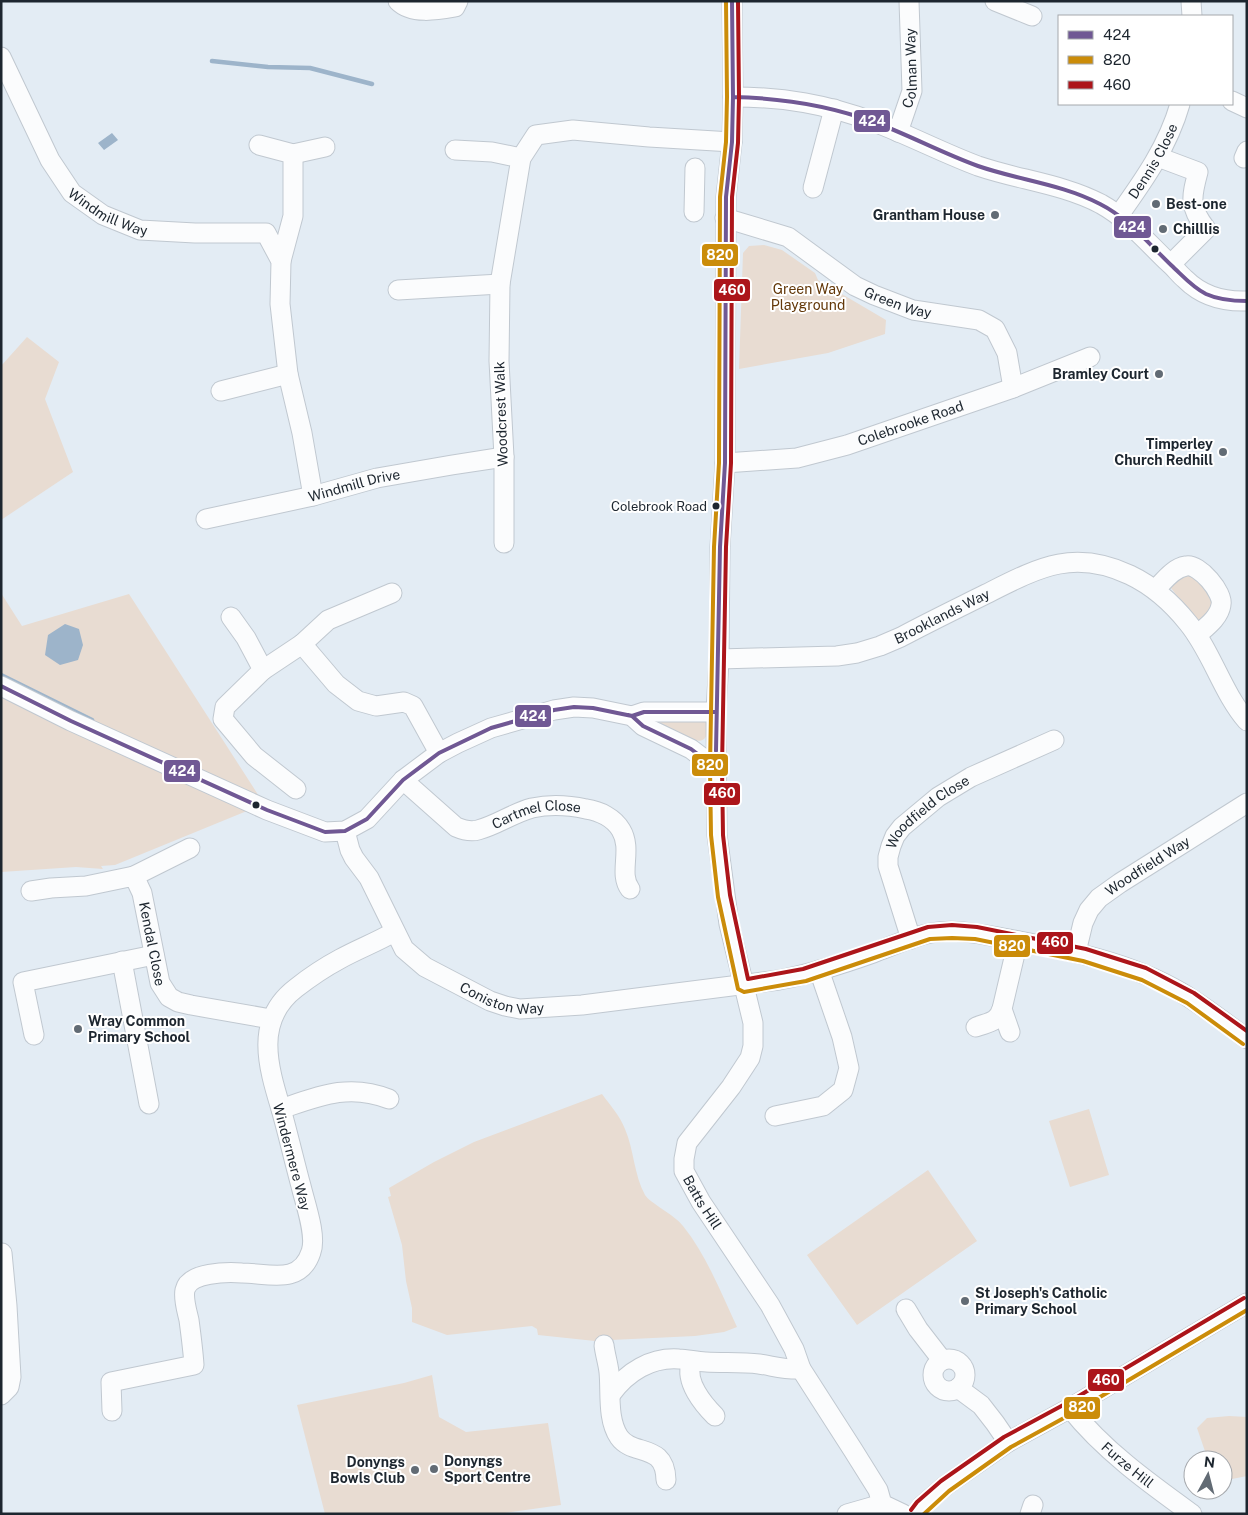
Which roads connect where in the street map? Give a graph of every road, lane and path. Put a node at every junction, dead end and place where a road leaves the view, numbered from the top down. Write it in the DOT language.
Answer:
graph roads {
  1 [pos="398,1"];
  2 [pos="458,1"];
  3 [pos="732,1"];
  4 [pos="909,1"];
  5 [pos="995,1"];
  6 [pos="1191,1"];
  7 [pos="1192,15"];
  8 [pos="1032,16"];
  9 [pos="1,57"];
  10 [pos="733,96"];
  11 [pos="1233,101"];
  12 [pos="1180,105"];
  13 [pos="1247,108"];
  14 [pos="834,109"];
  15 [pos="898,132"];
  16 [pos="732,142"];
  17 [pos="259,145"];
  18 [pos="326,147"];
  19 [pos="455,150"];
  20 [pos="293,154"];
  21 [pos="1158,157"];
  22 [pos="521,158"];
  23 [pos="695,168"];
  24 [pos="813,188"];
  25 [pos="726,197"];
  26 [pos="1119,215"];
  27 [pos="293,216"];
  28 [pos="725,218"];
  29 [pos="266,233"];
  30 [pos="281,261"];
  31 [pos="1171,264"];
  32 [pos="500,284"];
  33 [pos="398,290"];
  34 [pos="1247,301"];
  35 [pos="1090,357"];
  36 [pos="288,374"];
  37 [pos="1013,388"];
  38 [pos="222,391"];
  39 [pos="504,458"];
  40 [pos="725,463"];
  41 [pos="313,496"];
  42 [pos="206,518"];
  43 [pos="504,543"];
  44 [pos="1156,590"];
  45 [pos="392,592"];
  46 [pos="231,617"];
  47 [pos="1197,635"];
  48 [pos="302,644"];
  49 [pos="719,668"];
  50 [pos="263,670"];
  51 [pos="1,686"];
  52 [pos="716,712"];
  53 [pos="632,716"];
  54 [pos="1247,720"];
  55 [pos="1054,740"];
  56 [pos="439,753"];
  57 [pos="716,768"];
  58 [pos="403,780"];
  59 [pos="296,789"];
  60 [pos="1247,803"];
  61 [pos="345,831"];
  62 [pos="190,848"];
  63 [pos="134,876"];
  64 [pos="630,889"];
  65 [pos="31,891"];
  66 [pos="394,932"];
  67 [pos="911,939"];
  68 [pos="1018,941"];
  69 [pos="1076,952"];
  70 [pos="154,955"];
  71 [pos="122,961"];
  72 [pos="820,970"];
  73 [pos="743,986"];
  74 [pos="1002,1009"];
  75 [pos="271,1019"];
  76 [pos="976,1027"];
  77 [pos="1010,1032"];
  78 [pos="34,1035"];
  79 [pos="1247,1039"];
  80 [pos="389,1099"];
  81 [pos="149,1104"];
  82 [pos="280,1109"];
  83 [pos="775,1116"];
  84 [pos="2,1265"];
  85 [pos="1247,1302"];
  86 [pos="906,1309"];
  87 [pos="604,1345"];
  88 [pos="696,1362"];
  89 [pos="801,1369"];
  90 [pos="611,1394"];
  91 [pos="1,1395"];
  92 [pos="1070,1408"];
  93 [pos="112,1411"];
  94 [pos="715,1416"];
  95 [pos="1008,1442"];
  96 [pos="666,1480"];
  97 [pos="882,1504"];
  98 [pos="847,1514"];
  99 [pos="903,1514"];
  100 [pos="916,1514"];
  101 [pos="1192,1514"];
  1 -- 2 [label="street"];
  3 -- 10 [label="street, Batts Hill"];
  4 -- 15 [label="street, Colman Way"];
  5 -- 8 [label="street"];
  6 -- 7 [label="street"];
  9 -- 29 [label="street, Windmill Way"];
  10 -- 14 [label="street"];
  10 -- 16 [label="street, Batts Hill"];
  11 -- 13 [label="street"];
  12 -- 21 [label="street, Dennis Close"];
  14 -- 15 [label="street"];
  14 -- 24 [label="street"];
  15 -- 26 [label="street"];
  16 -- 22 [label="street, Woodcrest Walk"];
  16 -- 25 [label="street, Batts Hill"];
  17 -- 20 [label="street"];
  18 -- 20 [label="street"];
  19 -- 22 [label="street"];
  20 -- 27 [label="street"];
  21 -- 26 [label="street, Dennis Close"];
  21 -- 31 [label="street"];
  22 -- 32 [label="street, Woodcrest Walk"];
  23 -- 25 [label="street"];
  25 -- 28 [label="street, Batts Hill"];
  26 -- 31 [label="street"];
  27 -- 29 [label="street"];
  27 -- 30 [label="street"];
  28 -- 37 [label="street, Green Way"];
  28 -- 40 [label="street, Batts Hill"];
  29 -- 30 [label="street"];
  30 -- 36 [label="street"];
  31 -- 34 [label="street"];
  32 -- 33 [label="street"];
  32 -- 39 [label="street, Woodcrest Walk"];
  35 -- 37 [label="street, Colebrooke Road"];
  36 -- 38 [label="street"];
  36 -- 41 [label="street"];
  37 -- 40 [label="street, Colebrooke Road"];
  39 -- 41 [label="street, Windmill Drive"];
  39 -- 43 [label="street, Woodcrest Walk"];
  40 -- 49 [label="street, Batts Hill"];
  41 -- 42 [label="street, Windmill Drive"];
  44 -- 47 [label="street, Brooklands Way"];
  44 -- 47 [label="street"];
  44 -- 49 [label="street, Brooklands Way"];
  45 -- 48 [label="street"];
  46 -- 50 [label="street"];
  47 -- 54 [label="street, Brooklands Way"];
  48 -- 50 [label="street"];
  48 -- 56 [label="street"];
  49 -- 52 [label="street, Batts Hill"];
  50 -- 59 [label="street"];
  51 -- 61 [label="street"];
  52 -- 53 [label="street"];
  52 -- 57 [label="street, Batts Hill"];
  53 -- 56 [label="street"];
  53 -- 57 [label="street"];
  55 -- 67 [label="street, Woodfield Close"];
  56 -- 58 [label="street"];
  57 -- 73 [label="street, Batts Hill"];
  58 -- 61 [label="street"];
  58 -- 64 [label="street, Cartmel Close"];
  60 -- 69 [label="street, Woodfield Way"];
  61 -- 66 [label="street, Coniston Way"];
  62 -- 63 [label="street"];
  63 -- 65 [label="street"];
  63 -- 70 [label="street, Kendal Close"];
  66 -- 73 [label="street, Coniston Way"];
  66 -- 75 [label="street, Windermere Way"];
  67 -- 68 [label="street, Coniston Way"];
  67 -- 72 [label="street, Coniston Way"];
  68 -- 69 [label="street, Coniston Way"];
  68 -- 74 [label="street"];
  69 -- 79 [label="street, Coniston Way"];
  70 -- 71 [label="street"];
  70 -- 75 [label="street, Kendal Close"];
  71 -- 78 [label="street"];
  71 -- 81 [label="street"];
  72 -- 73 [label="street, Coniston Way"];
  72 -- 83 [label="street"];
  73 -- 89 [label="street, Batts Hill"];
  74 -- 76 [label="street"];
  74 -- 77 [label="street"];
  75 -- 82 [label="street, Windermere Way"];
  80 -- 82 [label="street"];
  82 -- 93 [label="street, Windermere Way"];
  84 -- 91 [label="street"];
  85 -- 92 [label="street"];
  86 -- 95 [label="street"];
  87 -- 90 [label="street"];
  88 -- 89 [label="street"];
  88 -- 90 [label="street"];
  88 -- 94 [label="street"];
  89 -- 97 [label="street, Batts Hill"];
  90 -- 96 [label="street"];
  92 -- 95 [label="street"];
  92 -- 101 [label="street, Furze Hill"];
  95 -- 100 [label="street"];
  97 -- 98 [label="street"];
  97 -- 99 [label="street"];
}
